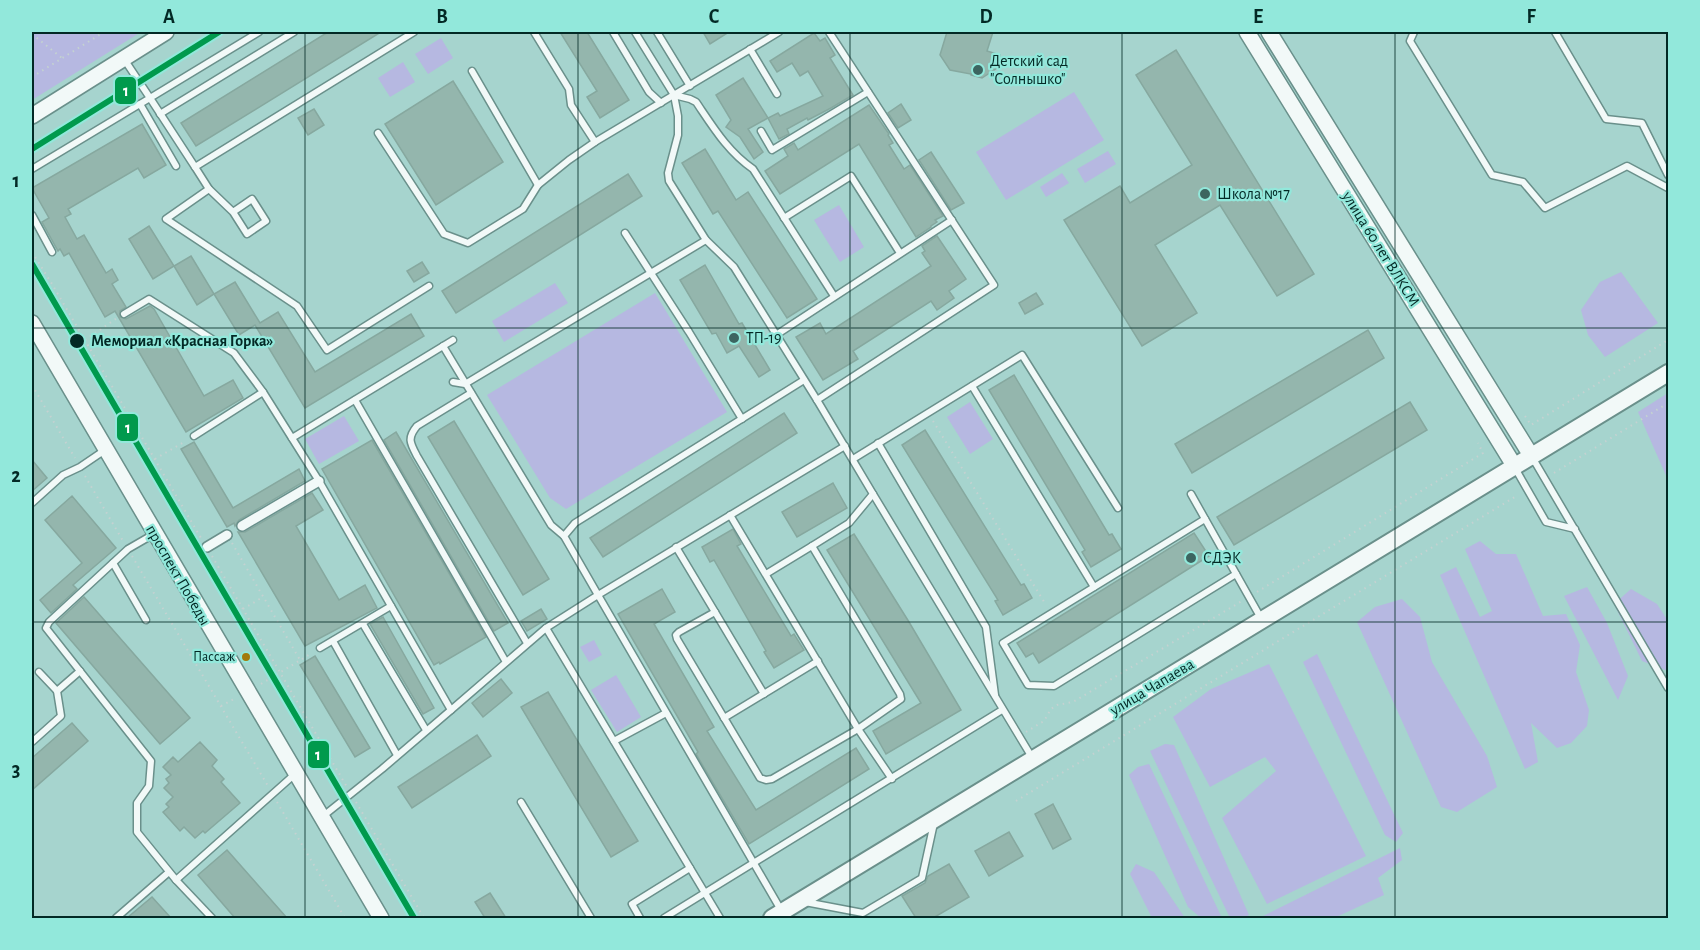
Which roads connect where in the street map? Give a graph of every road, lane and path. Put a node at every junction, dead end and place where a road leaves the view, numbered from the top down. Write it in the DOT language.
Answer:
graph roads {
  1 [pos="104,32"];
  2 [pos="166,32"];
  3 [pos="259,32"];
  4 [pos="294,32"];
  5 [pos="414,32"];
  6 [pos="534,32"];
  7 [pos="613,32"];
  8 [pos="635,32"];
  9 [pos="657,32"];
  10 [pos="779,32"];
  11 [pos="829,32"];
  12 [pos="1247,32"];
  13 [pos="1269,32"];
  14 [pos="1414,32"];
  15 [pos="1555,32"];
  16 [pos="32,34"];
  17 [pos="750,49"];
  18 [pos="62,58"];
  19 [pos="124,58"];
  20 [pos="472,71"];
  21 [pos="32,77"];
  22 [pos="690,86"];
  23 [pos="868,92"];
  24 [pos="777,94"];
  25 [pos="674,95"];
  26 [pos="150,98"];
  27 [pos="661,103"];
  28 [pos="140,104"];
  29 [pos="160,114"];
  30 [pos="32,116"];
  31 [pos="761,131"];
  32 [pos="378,133"];
  33 [pos="595,142"];
  34 [pos="177,166"];
  35 [pos="195,167"];
  36 [pos="32,169"];
  37 [pos="1668,175"];
  38 [pos="538,185"];
  39 [pos="1668,188"];
  40 [pos="209,189"];
  41 [pos="233,212"];
  42 [pos="32,214"];
  43 [pos="784,218"];
  44 [pos="952,220"];
  45 [pos="626,233"];
  46 [pos="706,240"];
  47 [pos="32,252"];
  48 [pos="52,252"];
  49 [pos="900,254"];
  50 [pos="651,273"];
  51 [pos="429,286"];
  52 [pos="834,296"];
  53 [pos="124,314"];
  54 [pos="32,323"];
  55 [pos="776,334"];
  56 [pos="85,340"];
  57 [pos="453,340"];
  58 [pos="1668,340"];
  59 [pos="443,346"];
  60 [pos="1668,374"];
  61 [pos="804,380"];
  62 [pos="453,382"];
  63 [pos="465,384"];
  64 [pos="32,385"];
  65 [pos="972,386"];
  66 [pos="263,392"];
  67 [pos="471,393"];
  68 [pos="355,400"];
  69 [pos="817,400"];
  70 [pos="1668,403"];
  71 [pos="928,413"];
  72 [pos="1525,416"];
  73 [pos="742,419"];
  74 [pos="194,436"];
  75 [pos="292,438"];
  76 [pos="879,443"];
  77 [pos="177,446"];
  78 [pos="845,446"];
  79 [pos="105,450"];
  80 [pos="1532,457"];
  81 [pos="155,459"];
  82 [pos="853,459"];
  83 [pos="80,467"];
  84 [pos="1515,467"];
  85 [pos="1545,478"];
  86 [pos="319,481"];
  87 [pos="1527,489"];
  88 [pos="873,494"];
  89 [pos="1191,494"];
  90 [pos="32,503"];
  91 [pos="1118,508"];
  92 [pos="730,515"];
  93 [pos="1205,519"];
  94 [pos="242,526"];
  95 [pos="1575,529"];
  96 [pos="154,534"];
  97 [pos="227,535"];
  98 [pos="564,536"];
  99 [pos="812,546"];
  100 [pos="207,547"];
  101 [pos="676,547"];
  102 [pos="128,549"];
  103 [pos="113,563"];
  104 [pos="766,574"];
  105 [pos="1236,574"];
  106 [pos="1094,586"];
  107 [pos="598,595"];
  108 [pos="263,597"];
  109 [pos="391,606"];
  110 [pos="243,609"];
  111 [pos="715,612"];
  112 [pos="1051,613"];
  113 [pos="146,620"];
  114 [pos="1263,620"];
  115 [pos="363,624"];
  116 [pos="546,628"];
  117 [pos="333,641"];
  118 [pos="527,643"];
  119 [pos="320,648"];
  120 [pos="818,661"];
  121 [pos="506,662"];
  122 [pos="80,671"];
  123 [pos="39,672"];
  124 [pos="280,672"];
  125 [pos="258,685"];
  126 [pos="1668,688"];
  127 [pos="57,691"];
  128 [pos="764,694"];
  129 [pos="996,698"];
  130 [pos="234,699"];
  131 [pos="221,706"];
  132 [pos="451,710"];
  133 [pos="1002,710"];
  134 [pos="666,712"];
  135 [pos="724,718"];
  136 [pos="858,729"];
  137 [pos="426,730"];
  138 [pos="614,741"];
  139 [pos="32,742"];
  140 [pos="397,755"];
  141 [pos="1033,760"];
  142 [pos="296,774"];
  143 [pos="892,779"];
  144 [pos="351,793"];
  145 [pos="273,795"];
  146 [pos="1016,801"];
  147 [pos="521,802"];
  148 [pos="321,817"];
  149 [pos="934,820"];
  150 [pos="754,863"];
  151 [pos="690,868"];
  152 [pos="169,872"];
  153 [pos="176,880"];
  154 [pos="704,893"];
  155 [pos="801,901"];
  156 [pos="777,916"];
  157 [pos="116,918"];
  158 [pos="212,918"];
  159 [pos="345,918"];
  160 [pos="381,918"];
  161 [pos="424,918"];
  162 [pos="591,918"];
  163 [pos="640,918"];
  164 [pos="664,918"];
  165 [pos="720,918"];
  1 -- 18 [label="path"];
  2 -- 19 [label="street"];
  3 -- 26 [label="lane"];
  4 -- 29 [label="lane"];
  5 -- 35 [label="lane"];
  6 -- 33 [label="lane"];
  7 -- 27 [label="lane"];
  8 -- 25 [label="lane"];
  9 -- 22 [label="lane"];
  10 -- 17 [label="lane"];
  11 -- 23 [label="lane"];
  12 -- 84 [label="street, улица 60 лет ВЛКСМ"];
  13 -- 80 [label="street, улица 60 лет ВЛКСМ"];
  14 -- 39 [label="lane"];
  15 -- 37 [label="lane"];
  16 -- 18 [label="path"];
  17 -- 22 [label="lane"];
  17 -- 24 [label="lane"];
  18 -- 21 [label="path"];
  19 -- 26 [label="lane"];
  19 -- 30 [label="street"];
  20 -- 38 [label="lane"];
  22 -- 25 [label="lane"];
  23 -- 31 [label="lane"];
  23 -- 44 [label="lane"];
  25 -- 27 [label="lane"];
  25 -- 43 [label="lane"];
  25 -- 46 [label="lane"];
  26 -- 28 [label="lane"];
  26 -- 29 [label="lane"];
  27 -- 33 [label="lane"];
  28 -- 34 [label="lane"];
  28 -- 36 [label="lane"];
  29 -- 35 [label="lane"];
  32 -- 38 [label="lane"];
  33 -- 38 [label="lane"];
  35 -- 40 [label="lane"];
  40 -- 41 [label="lane"];
  40 -- 51 [label="lane"];
  41 -- 41 [label="lane"];
  42 -- 48 [label="lane"];
  43 -- 49 [label="lane"];
  43 -- 52 [label="lane"];
  44 -- 49 [label="lane"];
  44 -- 69 [label="lane"];
  45 -- 50 [label="lane"];
  46 -- 50 [label="lane"];
  46 -- 55 [label="lane"];
  47 -- 56 [label="path"];
  49 -- 52 [label="lane"];
  50 -- 63 [label="lane"];
  50 -- 73 [label="lane"];
  52 -- 55 [label="lane"];
  53 -- 56 [label="path"];
  53 -- 66 [label="lane"];
  54 -- 79 [label="street, проспект Победы"];
  55 -- 61 [label="lane"];
  56 -- 81 [label="path"];
  57 -- 59 [label="lane"];
  58 -- 72 [label="path"];
  59 -- 63 [label="lane"];
  59 -- 68 [label="lane"];
  60 -- 80 [label="main road, улица Чапаева"];
  61 -- 69 [label="lane"];
  61 -- 73 [label="lane"];
  62 -- 63 [label="lane"];
  63 -- 67 [label="lane"];
  64 -- 83 [label="path"];
  65 -- 71 [label="lane"];
  65 -- 91 [label="lane"];
  65 -- 106 [label="lane"];
  66 -- 74 [label="lane"];
  66 -- 75 [label="lane"];
  67 -- 98 [label="lane"];
  67 -- 118 [label="lane"];
  68 -- 75 [label="lane"];
  68 -- 121 [label="lane"];
  69 -- 78 [label="lane"];
  70 -- 85 [label="path"];
  71 -- 76 [label="lane"];
  71 -- 112 [label="path"];
  73 -- 98 [label="lane"];
  75 -- 86 [label="lane"];
  76 -- 82 [label="lane"];
  76 -- 129 [label="lane"];
  77 -- 81 [label="path"];
  78 -- 82 [label="lane"];
  78 -- 92 [label="lane"];
  79 -- 83 [label="lane"];
  79 -- 96 [label="street, проспект Победы"];
  80 -- 84 [label="main road, улица Чапаева"];
  80 -- 85 [label="lane"];
  81 -- 100 [label="path"];
  82 -- 88 [label="lane"];
  83 -- 90 [label="lane"];
  83 -- 102 [label="path"];
  84 -- 87 [label="lane"];
  84 -- 114 [label="main road, улица Чапаева"];
  85 -- 95 [label="lane"];
  86 -- 94 [label="street"];
  86 -- 109 [label="lane"];
  87 -- 95 [label="lane"];
  87 -- 146 [label="path"];
  88 -- 99 [label="lane"];
  88 -- 129 [label="lane"];
  89 -- 93 [label="lane"];
  92 -- 101 [label="lane"];
  92 -- 104 [label="lane"];
  93 -- 105 [label="lane"];
  93 -- 106 [label="lane"];
  95 -- 126 [label="lane"];
  96 -- 102 [label="lane"];
  96 -- 142 [label="street, проспект Победы"];
  97 -- 100 [label="street"];
  97 -- 108 [label="path"];
  98 -- 107 [label="lane"];
  99 -- 104 [label="lane"];
  99 -- 136 [label="lane"];
  100 -- 110 [label="path"];
  101 -- 107 [label="lane"];
  101 -- 111 [label="lane"];
  102 -- 103 [label="lane"];
  102 -- 131 [label="path"];
  103 -- 113 [label="lane"];
  103 -- 122 [label="lane"];
  104 -- 120 [label="lane"];
  105 -- 112 [label="lane"];
  105 -- 114 [label="lane"];
  106 -- 112 [label="lane"];
  107 -- 116 [label="lane"];
  107 -- 134 [label="lane"];
  108 -- 110 [label="path"];
  108 -- 124 [label="path"];
  109 -- 115 [label="lane"];
  109 -- 132 [label="lane"];
  110 -- 124 [label="path"];
  111 -- 128 [label="lane"];
  111 -- 135 [label="lane"];
  114 -- 141 [label="main road, улица Чапаева"];
  115 -- 117 [label="lane"];
  115 -- 137 [label="lane"];
  116 -- 118 [label="lane"];
  116 -- 138 [label="lane"];
  117 -- 119 [label="lane"];
  117 -- 140 [label="lane"];
  118 -- 121 [label="lane"];
  120 -- 128 [label="lane"];
  120 -- 136 [label="lane"];
  121 -- 132 [label="lane"];
  122 -- 127 [label="lane"];
  122 -- 152 [label="lane"];
  123 -- 127 [label="lane"];
  124 -- 125 [label="path"];
  124 -- 144 [label="path"];
  127 -- 139 [label="lane"];
  128 -- 135 [label="lane"];
  129 -- 133 [label="lane"];
  130 -- 131 [label="path"];
  131 -- 145 [label="path"];
  132 -- 137 [label="lane"];
  133 -- 141 [label="lane"];
  133 -- 143 [label="lane"];
  134 -- 138 [label="lane"];
  134 -- 150 [label="lane"];
  135 -- 136 [label="lane"];
  136 -- 143 [label="lane"];
  137 -- 140 [label="lane"];
  138 -- 151 [label="lane"];
  140 -- 144 [label="lane"];
  141 -- 149 [label="main road, улица Чапаева"];
  142 -- 145 [label="lane"];
  142 -- 148 [label="street, проспект Победы"];
  143 -- 150 [label="lane"];
  144 -- 148 [label="lane"];
  144 -- 161 [label="path"];
  145 -- 153 [label="lane"];
  145 -- 159 [label="path"];
  147 -- 162 [label="lane"];
  148 -- 160 [label="street, проспект Победы"];
  149 -- 155 [label="main road, улица Чапаева"];
  149 -- 155 [label="lane"];
  150 -- 154 [label="lane"];
  150 -- 156 [label="lane"];
  151 -- 154 [label="lane"];
  151 -- 163 [label="lane"];
  152 -- 153 [label="lane"];
  152 -- 157 [label="lane"];
  153 -- 158 [label="lane"];
  154 -- 164 [label="lane"];
  154 -- 165 [label="lane"];
  155 -- 156 [label="main road, улица Чапаева"];
}
